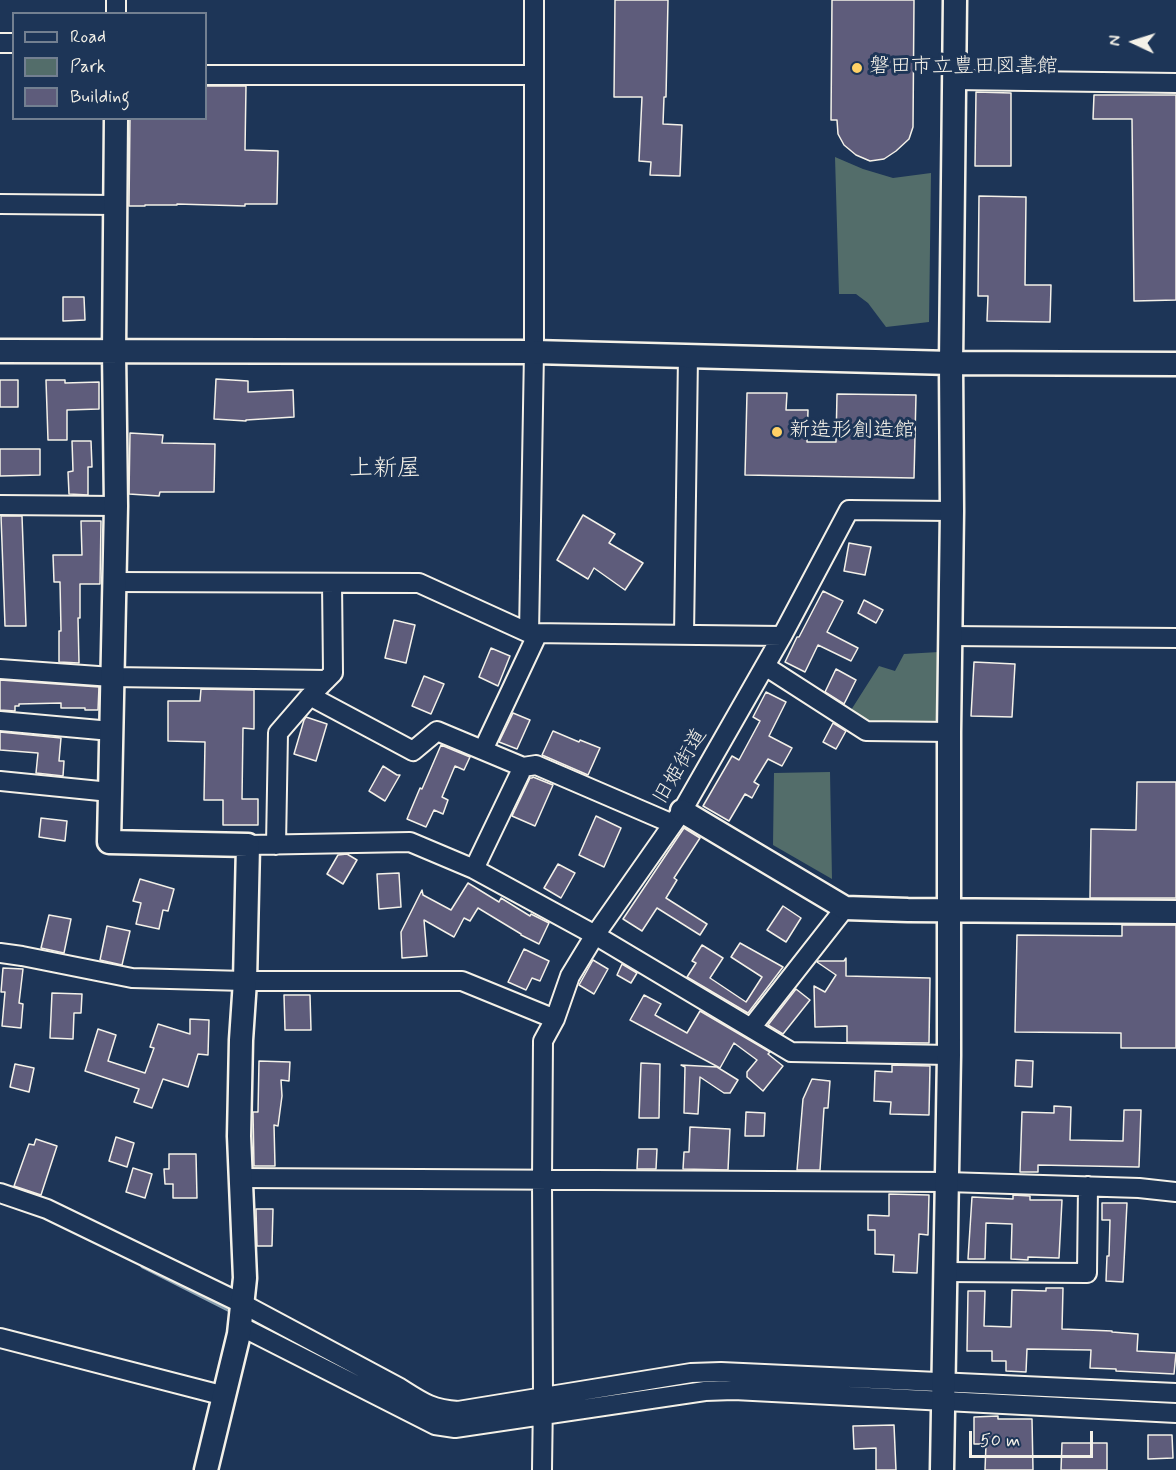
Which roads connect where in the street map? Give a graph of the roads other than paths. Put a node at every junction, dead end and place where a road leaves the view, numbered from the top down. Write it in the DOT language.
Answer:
graph roads {
  1 [pos="534,0"];
  2 [pos="955,0"];
  3 [pos="207,75"];
  4 [pos="533,75"];
  5 [pos="954,80"];
  6 [pos="1176,83"];
  7 [pos="116,120"];
  8 [pos="0,204"];
  9 [pos="115,205"];
  10 [pos="0,351"];
  11 [pos="114,351"];
  12 [pos="534,352"];
  13 [pos="688,356"];
  14 [pos="951,363"];
  15 [pos="1176,364"];
  16 [pos="0,505"];
  17 [pos="116,506"];
  18 [pos="952,511"];
  19 [pos="115,582"];
  20 [pos="332,583"];
  21 [pos="534,633"];
  22 [pos="684,635"];
  23 [pos="782,636"];
  24 [pos="950,636"];
  25 [pos="1176,638"];
  26 [pos="765,666"];
  27 [pos="0,669"];
  28 [pos="112,677"];
  29 [pos="326,680"];
  30 [pos="310,696"];
  31 [pos="0,722"];
  32 [pos="111,730"];
  33 [pos="949,732"];
  34 [pos="483,750"];
  35 [pos="523,767"];
  36 [pos="0,781"];
  37 [pos="110,792"];
  38 [pos="678,818"];
  39 [pos="248,845"];
  40 [pos="276,845"];
  41 [pos="474,869"];
  42 [pos="845,908"];
  43 [pos="949,910"];
  44 [pos="1176,912"];
  45 [pos="595,935"];
  46 [pos="0,953"];
  47 [pos="244,981"];
  48 [pos="555,1019"];
  49 [pos="751,1028"];
  50 [pos="949,1055"];
  51 [pos="242,1178"];
  52 [pos="542,1180"];
  53 [pos="947,1182"];
  54 [pos="1088,1186"];
  55 [pos="1176,1192"];
  56 [pos="0,1193"];
  57 [pos="945,1272"];
  58 [pos="242,1315"];
  59 [pos="0,1338"];
  60 [pos="943,1392"];
  61 [pos="1176,1393"];
  62 [pos="225,1396"];
  63 [pos="543,1407"];
  64 [pos="1176,1413"];
  65 [pos="206,1470"];
  66 [pos="542,1470"];
  67 [pos="942,1470"];
  1 -- 4 [label="street"];
  2 -- 5 [label="street"];
  3 -- 4 [label="street"];
  4 -- 12 [label="street"];
  5 -- 6 [label="street"];
  5 -- 14 [label="street"];
  7 -- 9 [label="street"];
  8 -- 9 [label="street"];
  9 -- 11 [label="street"];
  10 -- 11 [label="street"];
  11 -- 12 [label="street"];
  11 -- 17 [label="street"];
  12 -- 13 [label="street"];
  12 -- 21 [label="street"];
  13 -- 14 [label="street"];
  13 -- 22 [label="street"];
  14 -- 15 [label="street"];
  14 -- 18 [label="street"];
  16 -- 17 [label="street"];
  17 -- 19 [label="street"];
  18 -- 23 [label="street, 旧姫街道"];
  18 -- 24 [label="street"];
  19 -- 20 [label="street"];
  19 -- 28 [label="street"];
  20 -- 21 [label="street"];
  20 -- 29 [label="street"];
  21 -- 22 [label="street"];
  21 -- 34 [label="street"];
  22 -- 23 [label="street"];
  23 -- 26 [label="street, 旧姫街道"];
  24 -- 25 [label="street"];
  24 -- 33 [label="street"];
  26 -- 33 [label="street"];
  26 -- 38 [label="street, 旧姫街道"];
  27 -- 28 [label="street"];
  28 -- 29 [label="street"];
  28 -- 32 [label="street"];
  29 -- 30 [label="street"];
  30 -- 34 [label="street"];
  30 -- 40 [label="street"];
  31 -- 32 [label="street"];
  32 -- 37 [label="street"];
  33 -- 43 [label="street"];
  34 -- 35 [label="street"];
  35 -- 38 [label="street"];
  35 -- 41 [label="street"];
  36 -- 37 [label="street"];
  37 -- 39 [label="street"];
  38 -- 42 [label="street"];
  38 -- 45 [label="street, 旧姫街道"];
  39 -- 40 [label="street"];
  39 -- 47 [label="street"];
  40 -- 41 [label="street"];
  41 -- 45 [label="street"];
  42 -- 43 [label="street"];
  42 -- 49 [label="street"];
  43 -- 44 [label="street"];
  43 -- 50 [label="street"];
  45 -- 48 [label="street, 旧姫街道"];
  45 -- 49 [label="street"];
  46 -- 47 [label="street"];
  47 -- 48 [label="street"];
  47 -- 51 [label="street"];
  48 -- 52 [label="street, 旧姫街道"];
  49 -- 50 [label="street"];
  50 -- 53 [label="street"];
  51 -- 52 [label="street"];
  51 -- 58 [label="street"];
  52 -- 53 [label="street"];
  52 -- 63 [label="street"];
  53 -- 54 [label="street"];
  53 -- 57 [label="street"];
  54 -- 55 [label="street"];
  54 -- 57 [label="street"];
  56 -- 58 [label="street"];
  57 -- 60 [label="street"];
  58 -- 62 [label="street"];
  58 -- 63 [label="street"];
  59 -- 62 [label="street"];
  60 -- 61 [label="street"];
  60 -- 63 [label="street"];
  60 -- 64 [label="street"];
  60 -- 67 [label="street"];
  62 -- 65 [label="street"];
  63 -- 66 [label="street"];
}
